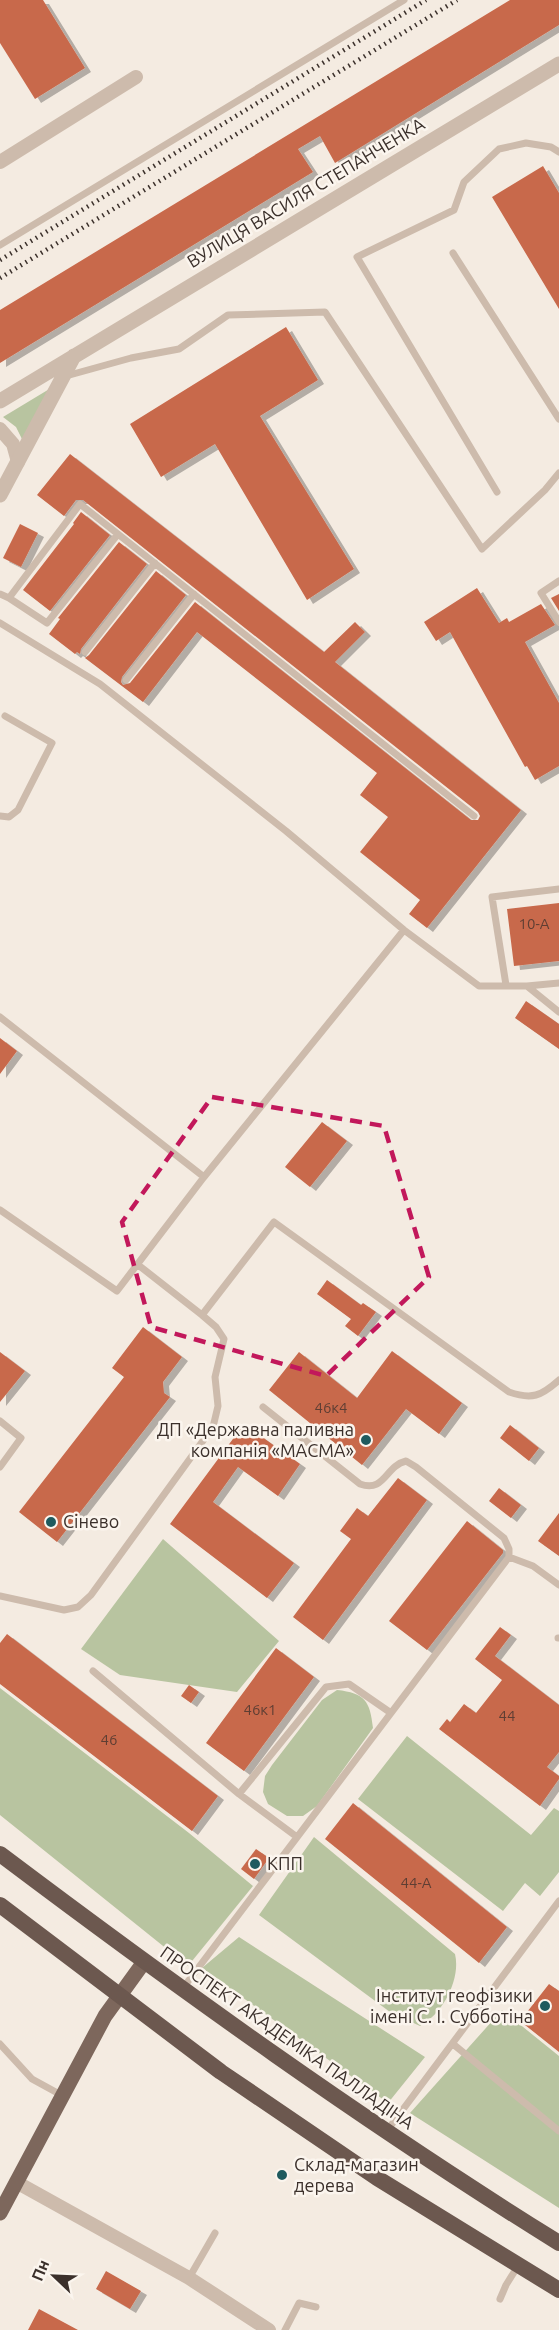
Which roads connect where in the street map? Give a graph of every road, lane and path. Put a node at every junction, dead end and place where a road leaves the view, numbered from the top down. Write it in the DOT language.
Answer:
graph roads {
  1 [pos="404,0"];
  2 [pos="559,64"];
  3 [pos="136,76"];
  4 [pos="559,152"];
  5 [pos="0,162"];
  6 [pos="0,245"];
  7 [pos="453,253"];
  8 [pos="74,356"];
  9 [pos="62,377"];
  10 [pos="0,401"];
  11 [pos="559,419"];
  12 [pos="0,429"];
  13 [pos="18,462"];
  14 [pos="559,473"];
  15 [pos="497,492"];
  16 [pos="0,495"];
  17 [pos="118,534"];
  18 [pos="155,563"];
  19 [pos="559,581"];
  20 [pos="0,594"];
  21 [pos="194,594"];
  22 [pos="9,598"];
  23 [pos="559,622"];
  24 [pos="0,623"];
  25 [pos="85,652"];
  26 [pos="126,680"];
  27 [pos="5,716"];
  28 [pos="0,816"];
  29 [pos="474,816"];
  30 [pos="559,889"];
  31 [pos="404,930"];
  32 [pos="559,983"];
  33 [pos="506,985"];
  34 [pos="527,986"];
  35 [pos="559,1012"];
  36 [pos="0,1017"];
  37 [pos="204,1177"];
  38 [pos="0,1210"];
  39 [pos="137,1264"];
  40 [pos="202,1315"];
  41 [pos="559,1380"];
  42 [pos="263,1407"];
  43 [pos="0,1421"];
  44 [pos="0,1467"];
  45 [pos="509,1557"];
  46 [pos="559,1585"];
  47 [pos="0,1596"];
  48 [pos="93,1671"];
  49 [pos="391,1713"];
  50 [pos="239,1794"];
  51 [pos="297,1836"];
  52 [pos="0,1854"];
  53 [pos="559,1901"];
  54 [pos="0,1905"];
  55 [pos="144,1962"];
  56 [pos="182,1990"];
  57 [pos="120,1994"];
  58 [pos="0,2044"];
  59 [pos="453,2044"];
  60 [pos="63,2096"];
  61 [pos="559,2131"];
  62 [pos="385,2132"];
  63 [pos="16,2182"];
  64 [pos="0,2213"];
  65 [pos="215,2233"];
  66 [pos="559,2244"];
  67 [pos="519,2264"];
  68 [pos="189,2278"];
  69 [pos="559,2290"];
  70 [pos="500,2299"];
  71 [pos="316,2307"];
  72 [pos="269,2330"];
  73 [pos="285,2330"];
  1 -- 6 [label="lane"];
  2 -- 8 [label="street, ВУЛИЦЯ ВАСИЛЯ СТЕПАНЧЕНКА"];
  3 -- 5 [label="street"];
  4 -- 15 [label="lane"];
  7 -- 11 [label="lane"];
  8 -- 9 [label="street"];
  8 -- 10 [label="street, ВУЛИЦЯ ВАСИЛЯ СТЕПАНЧЕНКА"];
  9 -- 13 [label="street"];
  9 -- 14 [label="lane"];
  12 -- 13 [label="street"];
  13 -- 16 [label="street"];
  17 -- 18 [label="lane"];
  17 -- 22 [label="lane"];
  17 -- 22 [label="lane"];
  18 -- 21 [label="lane"];
  18 -- 25 [label="lane"];
  19 -- 23 [label="lane"];
  20 -- 22 [label="lane"];
  21 -- 26 [label="lane"];
  21 -- 29 [label="lane"];
  24 -- 31 [label="lane"];
  27 -- 28 [label="lane"];
  30 -- 33 [label="lane"];
  31 -- 33 [label="lane"];
  31 -- 37 [label="lane"];
  32 -- 34 [label="lane"];
  33 -- 34 [label="lane"];
  34 -- 35 [label="lane"];
  36 -- 37 [label="lane"];
  37 -- 39 [label="lane"];
  38 -- 39 [label="lane"];
  39 -- 40 [label="lane"];
  40 -- 41 [label="lane"];
  40 -- 47 [label="lane"];
  42 -- 45 [label="lane"];
  43 -- 44 [label="lane"];
  45 -- 46 [label="lane"];
  45 -- 49 [label="lane"];
  48 -- 50 [label="lane"];
  49 -- 50 [label="lane"];
  49 -- 51 [label="lane"];
  50 -- 51 [label="lane"];
  51 -- 56 [label="lane"];
  52 -- 55 [label="highway, ПРОСПЕКТ АКАДЕМІКА ПАЛЛАДІНА"];
  53 -- 59 [label="lane"];
  54 -- 57 [label="highway"];
  55 -- 56 [label="highway, ПРОСПЕКТ АКАДЕМІКА ПАЛЛАДІНА"];
  55 -- 57 [label="main road"];
  56 -- 62 [label="highway, ПРОСПЕКТ АКАДЕМІКА ПАЛЛАДІНА"];
  57 -- 60 [label="main road"];
  57 -- 67 [label="highway"];
  58 -- 60 [label="lane"];
  59 -- 61 [label="lane"];
  59 -- 62 [label="lane"];
  60 -- 63 [label="main road"];
  62 -- 66 [label="highway, ПРОСПЕКТ АКАДЕМІКА ПАЛЛАДІНА"];
  63 -- 64 [label="main road"];
  63 -- 68 [label="street"];
  65 -- 68 [label="lane"];
  67 -- 69 [label="highway"];
  67 -- 70 [label="lane"];
  68 -- 72 [label="street"];
  71 -- 73 [label="lane"];
}
